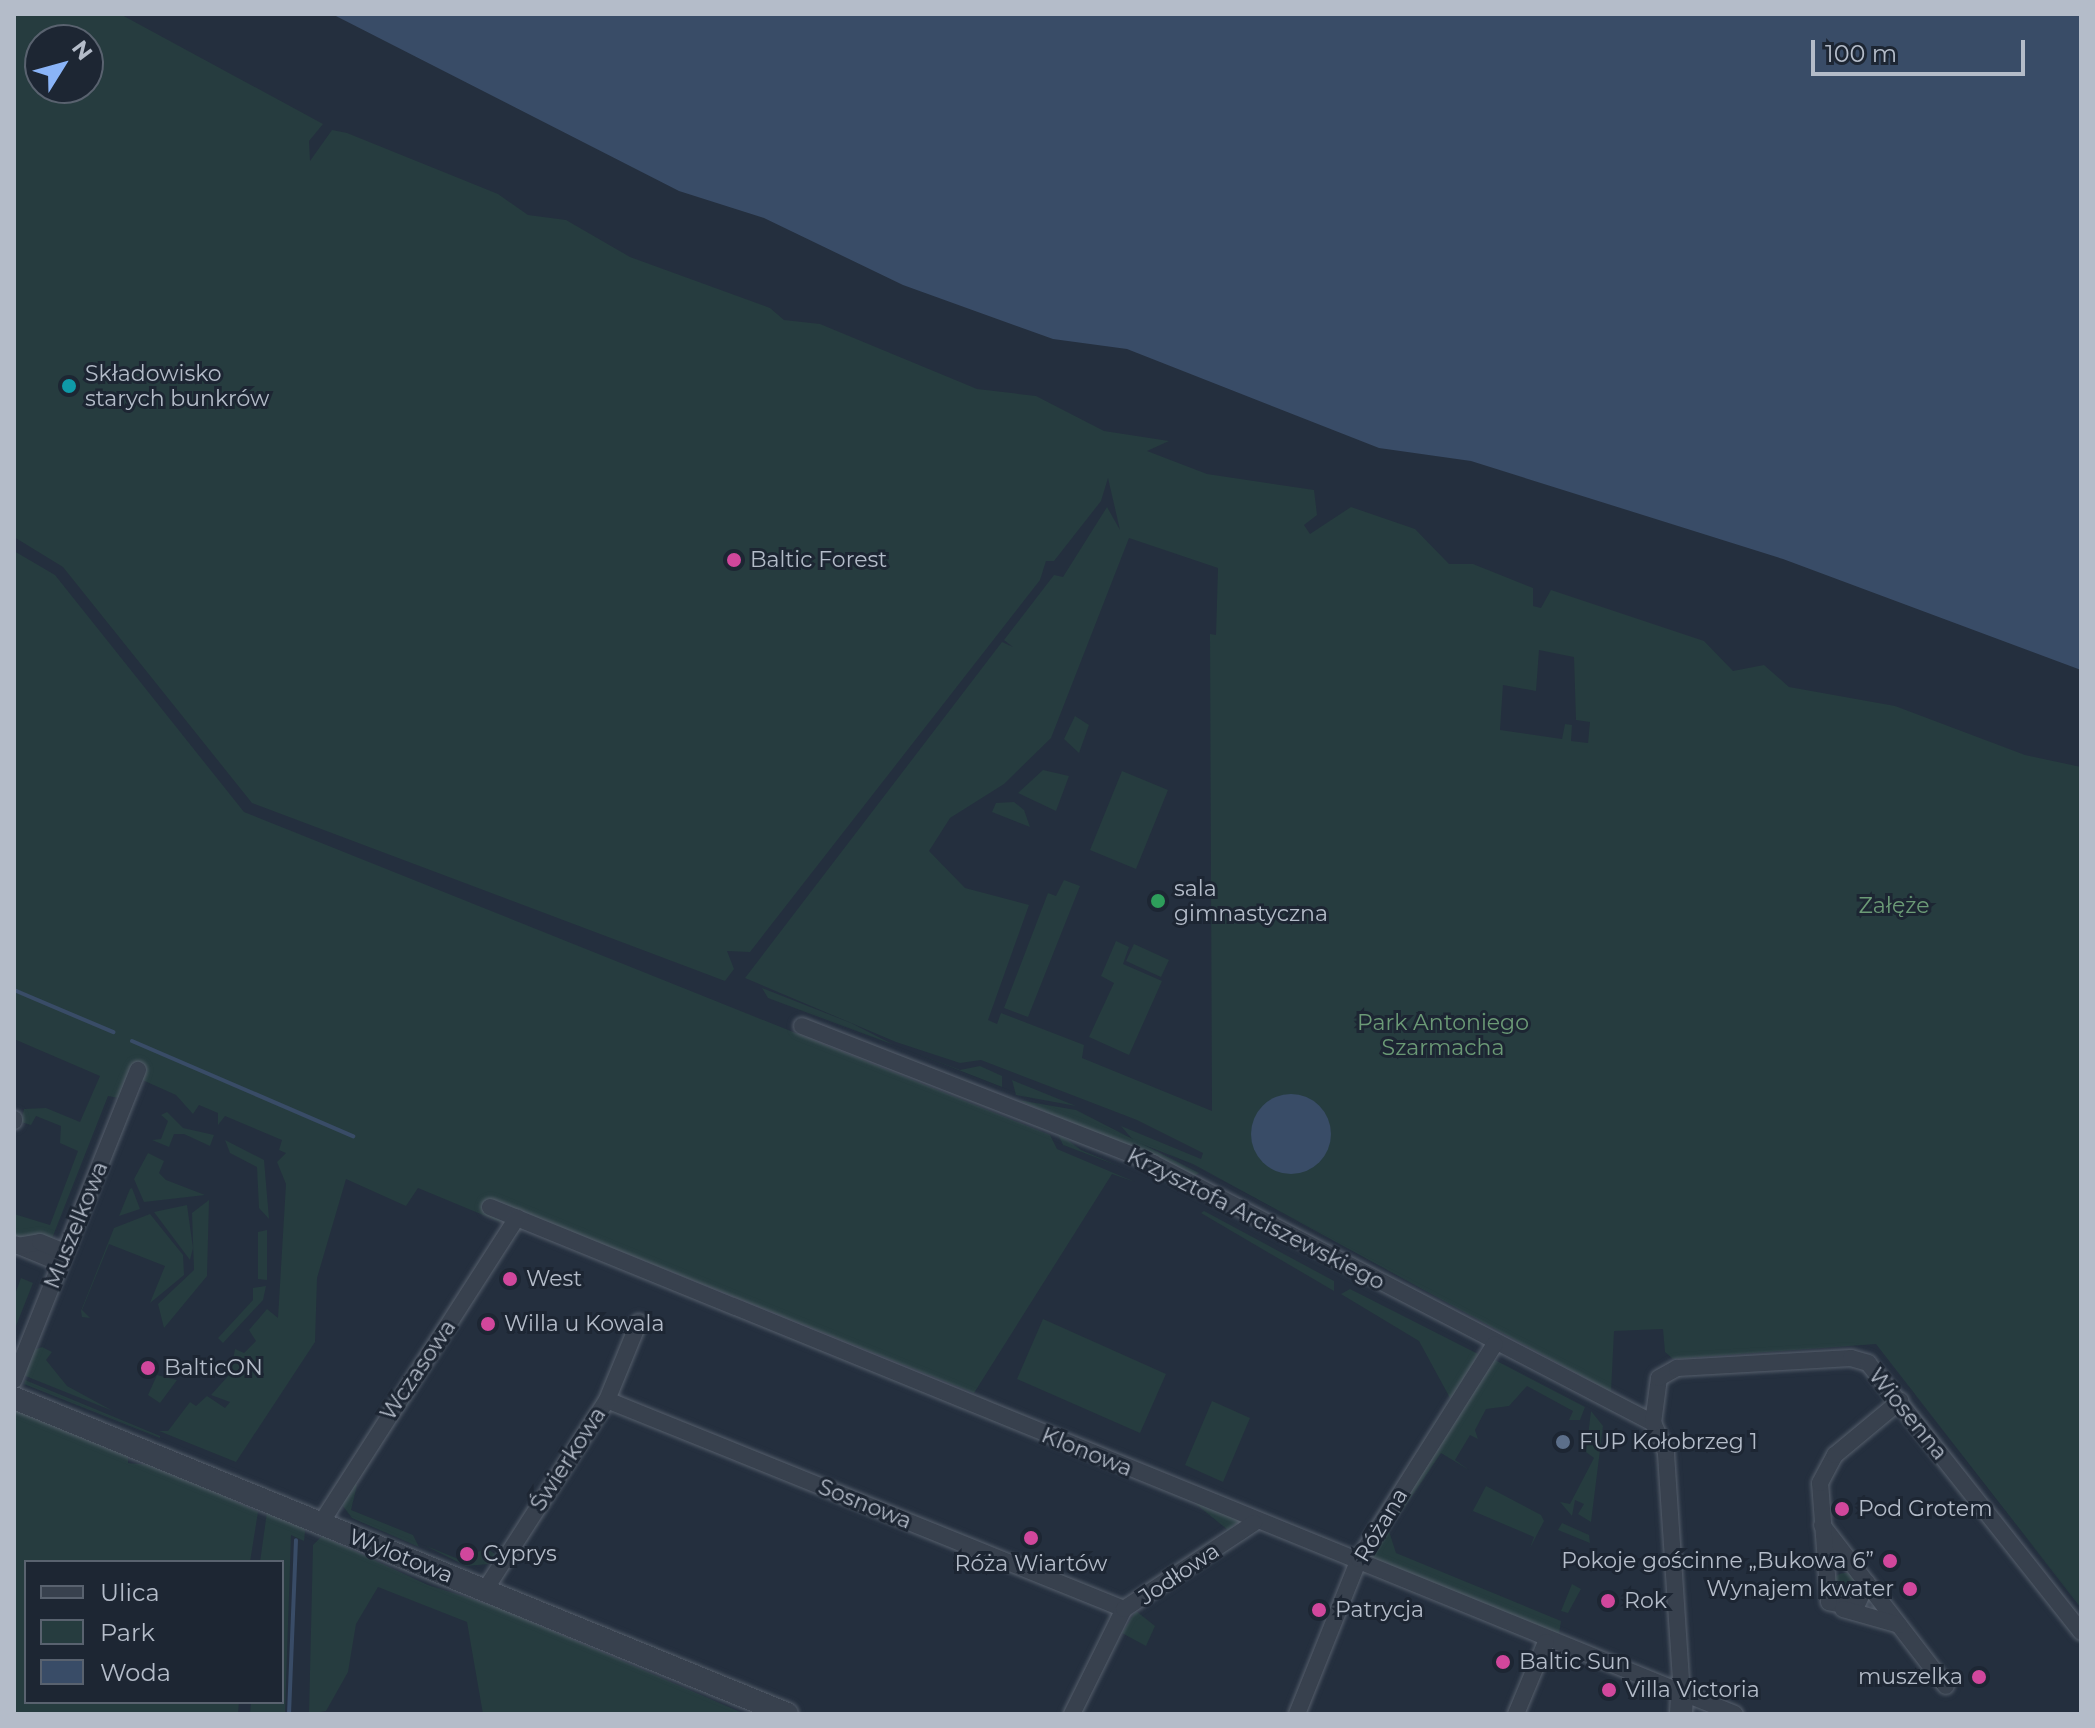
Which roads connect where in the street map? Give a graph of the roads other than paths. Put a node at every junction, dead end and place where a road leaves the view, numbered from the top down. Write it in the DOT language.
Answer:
graph roads {
  1 [pos="802,1026"];
  2 [pos="138,1070"];
  3 [pos="490,1207"];
  4 [pos="517,1218"];
  5 [pos="16,1245"];
  6 [pos="63,1258"];
  7 [pos="639,1322"];
  8 [pos="1493,1347"];
  9 [pos="14,1380"];
  10 [pos="14,1398"];
  11 [pos="607,1400"];
  12 [pos="1900,1401"];
  13 [pos="1653,1423"];
  14 [pos="321,1523"];
  15 [pos="1254,1523"];
  16 [pos="1821,1524"];
  17 [pos="1357,1565"];
  18 [pos="1855,1568"];
  19 [pos="1824,1578"];
  20 [pos="1867,1583"];
  21 [pos="485,1590"];
  22 [pos="1124,1609"];
  23 [pos="1842,1609"];
  24 [pos="1899,1625"];
  25 [pos="2081,1632"];
  26 [pos="1546,1642"];
  27 [pos="1946,1686"];
  28 [pos="1682,1705"];
  29 [pos="787,1714"];
  30 [pos="1072,1714"];
  31 [pos="1297,1714"];
  32 [pos="1516,1714"];
  33 [pos="1735,1714"];
  1 -- 8 [label="street, Krzysztofa Arciszewskiego"];
  2 -- 6 [label="street, Muszelkowa"];
  3 -- 4 [label="street, Klonowa"];
  4 -- 14 [label="street, Wczasowa"];
  4 -- 15 [label="street, Klonowa"];
  5 -- 6 [label="street"];
  6 -- 9 [label="street, Muszelkowa"];
  7 -- 11 [label="street, Świerkowa"];
  8 -- 13 [label="street, Krzysztofa Arciszewskiego"];
  8 -- 17 [label="street, Różana"];
  10 -- 14 [label="street, Wylotowa"];
  11 -- 21 [label="street, Świerkowa"];
  11 -- 22 [label="street, Sosnowa"];
  12 -- 13 [label="street, Wiosenna"];
  12 -- 16 [label="street"];
  12 -- 25 [label="street, Wiosenna"];
  13 -- 28 [label="street"];
  14 -- 21 [label="street, Wylotowa"];
  15 -- 17 [label="street, Klonowa"];
  15 -- 22 [label="street, Jodłowa"];
  16 -- 18 [label="street"];
  16 -- 19 [label="street"];
  17 -- 26 [label="street, Klonowa"];
  17 -- 31 [label="street, Różana"];
  18 -- 19 [label="street"];
  18 -- 20 [label="street"];
  19 -- 23 [label="street"];
  20 -- 23 [label="street"];
  20 -- 24 [label="street"];
  21 -- 29 [label="street, Wylotowa"];
  22 -- 30 [label="street, Jodłowa"];
  23 -- 24 [label="street"];
  24 -- 27 [label="street"];
  26 -- 28 [label="street, Klonowa"];
  26 -- 32 [label="street"];
  28 -- 33 [label="street, Klonowa"];
}
